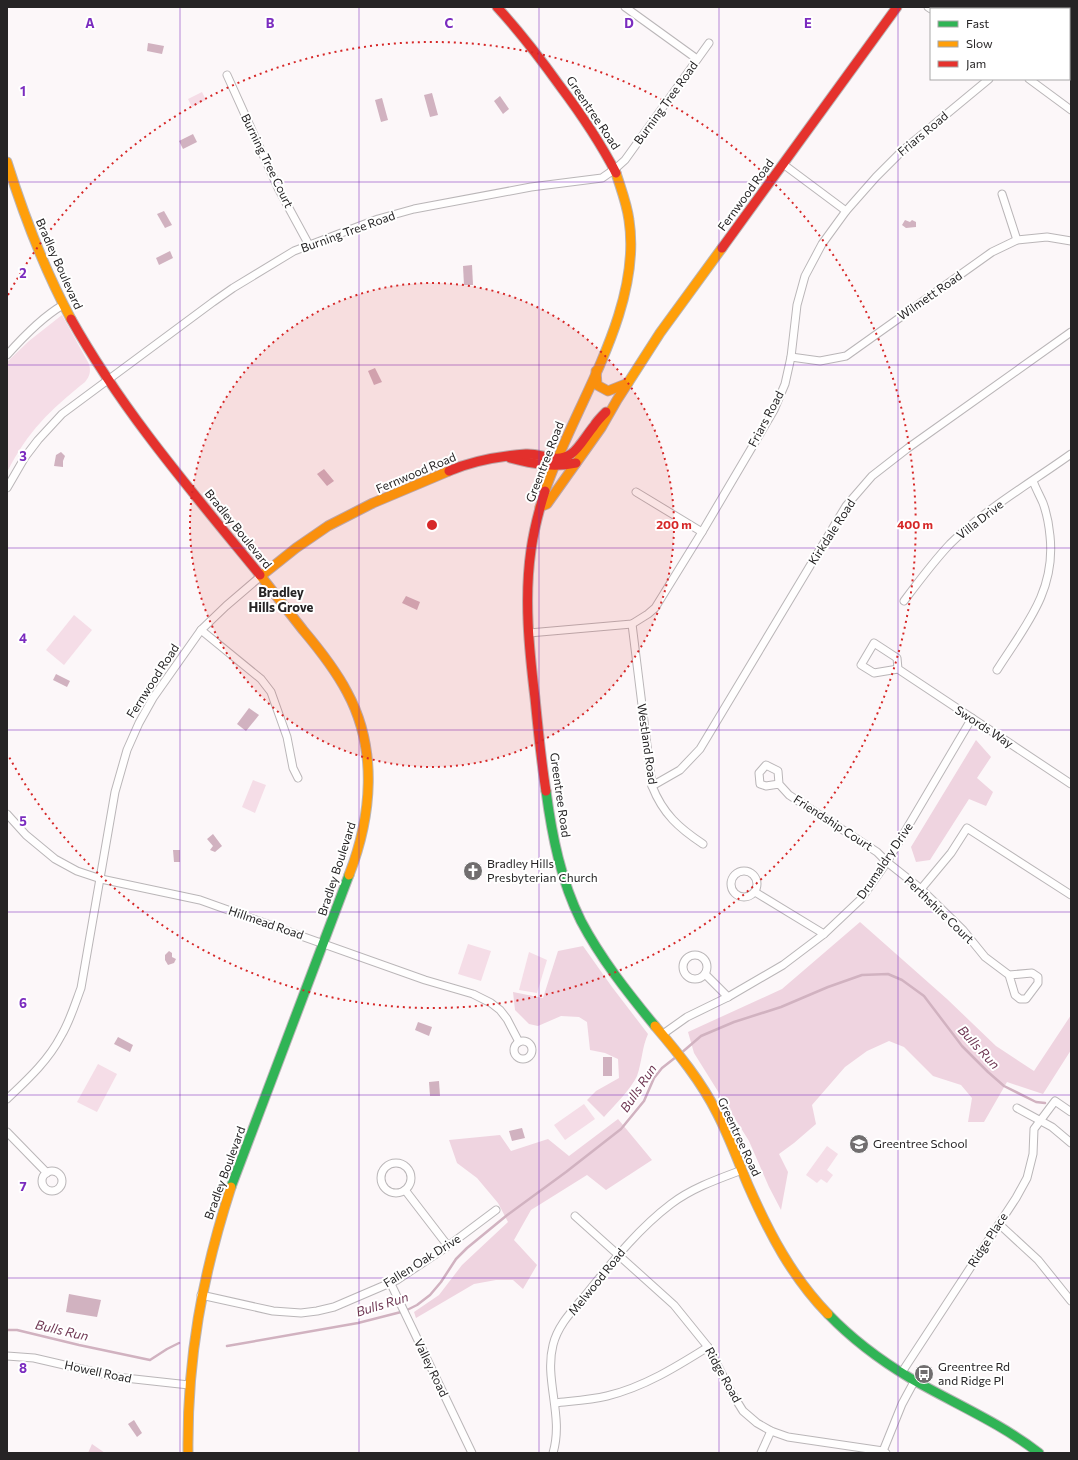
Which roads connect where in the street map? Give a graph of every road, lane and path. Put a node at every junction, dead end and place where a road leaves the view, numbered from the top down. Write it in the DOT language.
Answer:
graph roads {
  1 [pos="497,7"];
  2 [pos="625,7"];
  3 [pos="897,7"];
  4 [pos="709,43"];
  5 [pos="697,59"];
  6 [pos="226,75"];
  7 [pos="988,80"];
  8 [pos="1030,80"];
  9 [pos="1071,110"];
  10 [pos="7,162"];
  11 [pos="784,164"];
  12 [pos="615,169"];
  13 [pos="1002,194"];
  14 [pos="846,211"];
  15 [pos="1016,240"];
  16 [pos="1071,241"];
  17 [pos="309,245"];
  18 [pos="63,305"];
  19 [pos="1071,332"];
  20 [pos="7,355"];
  21 [pos="791,357"];
  22 [pos="596,370"];
  23 [pos="108,380"];
  24 [pos="628,383"];
  25 [pos="617,400"];
  26 [pos="1071,454"];
  27 [pos="555,463"];
  28 [pos="576,463"];
  29 [pos="1033,481"];
  30 [pos="7,488"];
  31 [pos="636,492"];
  32 [pos="540,507"];
  33 [pos="702,532"];
  34 [pos="260,576"];
  35 [pos="904,601"];
  36 [pos="632,624"];
  37 [pos="201,630"];
  38 [pos="529,633"];
  39 [pos="898,669"];
  40 [pos="997,670"];
  41 [pos="972,718"];
  42 [pos="298,778"];
  43 [pos="779,784"];
  44 [pos="1071,784"];
  45 [pos="652,786"];
  46 [pos="7,814"];
  47 [pos="703,844"];
  48 [pos="887,862"];
  49 [pos="101,879"];
  50 [pos="921,889"];
  51 [pos="755,892"];
  52 [pos="1071,897"];
  53 [pos="824,934"];
  54 [pos="324,943"];
  55 [pos="705,974"];
  56 [pos="1009,975"];
  57 [pos="728,997"];
  58 [pos="663,1034"];
  59 [pos="519,1042"];
  60 [pos="7,1099"];
  61 [pos="1017,1108"];
  62 [pos="1071,1112"];
  63 [pos="1040,1120"];
  64 [pos="7,1132"];
  65 [pos="1071,1143"];
  66 [pos="742,1170"];
  67 [pos="47,1173"];
  68 [pos="405,1190"];
  69 [pos="496,1210"];
  70 [pos="575,1216"];
  71 [pos="999,1224"];
  72 [pos="448,1246"];
  73 [pos="618,1255"];
  74 [pos="391,1284"];
  75 [pos="201,1295"];
  76 [pos="1071,1301"];
  77 [pos="708,1347"];
  78 [pos="7,1356"];
  79 [pos="902,1372"];
  80 [pos="915,1380"];
  81 [pos="189,1385"];
  82 [pos="555,1403"];
  83 [pos="771,1431"];
  84 [pos="884,1452"];
  85 [pos="188,1453"];
  86 [pos="472,1453"];
  87 [pos="553,1453"];
  88 [pos="761,1453"];
  89 [pos="1039,1453"];
  1 -- 12 [label="main road, Greentree Road"];
  2 -- 5 [label="street"];
  3 -- 11 [label="main road, Fernwood Road"];
  4 -- 5 [label="street, Burning Tree Road"];
  5 -- 12 [label="street, Burning Tree Road"];
  6 -- 17 [label="street, Burning Tree Court"];
  7 -- 14 [label="street, Friars Road"];
  8 -- 9 [label="street"];
  10 -- 18 [label="main road, Bradley Boulevard"];
  11 -- 14 [label="street"];
  11 -- 24 [label="main road, Fernwood Road"];
  12 -- 17 [label="street, Burning Tree Road"];
  12 -- 22 [label="main road, Greentree Road"];
  13 -- 15 [label="street"];
  14 -- 21 [label="street, Friars Road"];
  15 -- 16 [label="street, Wilmett Road"];
  15 -- 21 [label="street, Wilmett Road"];
  17 -- 23 [label="street, Burning Tree Road"];
  18 -- 20 [label="street"];
  18 -- 23 [label="main road, Bradley Boulevard"];
  19 -- 45 [label="street, Kirkdale Road"];
  21 -- 33 [label="street, Friars Road"];
  22 -- 24 [label="main road"];
  22 -- 27 [label="main road, Greentree Road"];
  23 -- 30 [label="street, Burning Tree Road"];
  23 -- 34 [label="main road, Bradley Boulevard"];
  24 -- 25 [label="main road, Fernwood Road"];
  25 -- 27 [label="main road, Fernwood Road"];
  25 -- 28 [label="main road, Fernwood Road"];
  26 -- 29 [label="street, Villa Drive"];
  27 -- 28 [label="main road, Fernwood Road"];
  27 -- 32 [label="main road, Greentree Road"];
  27 -- 34 [label="main road, Fernwood Road"];
  28 -- 32 [label="main road"];
  29 -- 35 [label="street, Villa Drive"];
  29 -- 40 [label="street"];
  31 -- 33 [label="street"];
  32 -- 38 [label="main road, Greentree Road"];
  33 -- 36 [label="street, Friars Road"];
  34 -- 37 [label="street, Fernwood Road"];
  34 -- 54 [label="main road, Bradley Boulevard"];
  36 -- 38 [label="street, Friars Road"];
  36 -- 45 [label="street, Westland Road"];
  37 -- 42 [label="street"];
  37 -- 49 [label="street, Fernwood Road"];
  38 -- 58 [label="main road, Greentree Road"];
  39 -- 39 [label="street, Swords Way"];
  39 -- 41 [label="street, Swords Way"];
  41 -- 44 [label="street, Swords Way"];
  41 -- 48 [label="street, Drumaldry Drive"];
  43 -- 48 [label="street, Friendship Court"];
  45 -- 47 [label="street, Westland Road"];
  46 -- 49 [label="street, Hillmead Road"];
  48 -- 50 [label="street, Perthshire Court"];
  48 -- 53 [label="street, Drumaldry Drive"];
  49 -- 54 [label="street, Hillmead Road"];
  49 -- 60 [label="street, Fernwood Road"];
  50 -- 52 [label="street"];
  50 -- 56 [label="street, Perthshire Court"];
  51 -- 53 [label="street"];
  53 -- 57 [label="street, Drumaldry Drive"];
  54 -- 59 [label="street, Hillmead Road"];
  54 -- 75 [label="main road, Bradley Boulevard"];
  55 -- 57 [label="street"];
  56 -- 56 [label="street"];
  57 -- 58 [label="street, Drumaldry Drive"];
  58 -- 66 [label="main road, Greentree Road"];
  61 -- 63 [label="street"];
  62 -- 63 [label="street, Ridge Place"];
  63 -- 65 [label="street"];
  63 -- 71 [label="street, Ridge Place"];
  64 -- 67 [label="street"];
  66 -- 73 [label="street, Melwood Road"];
  66 -- 79 [label="main road, Greentree Road"];
  68 -- 68 [label="street"];
  68 -- 72 [label="street"];
  69 -- 72 [label="street, Fallen Oak Drive"];
  70 -- 73 [label="street, Ridge Road"];
  71 -- 76 [label="street"];
  71 -- 79 [label="street, Ridge Place"];
  72 -- 74 [label="street, Fallen Oak Drive"];
  73 -- 77 [label="street, Ridge Road"];
  73 -- 82 [label="street, Melwood Road"];
  74 -- 75 [label="street, Fallen Oak Drive"];
  74 -- 86 [label="street, Valley Road"];
  75 -- 81 [label="main road, Bradley Boulevard"];
  77 -- 82 [label="street"];
  77 -- 83 [label="street, Ridge Road"];
  78 -- 81 [label="street, Howell Road"];
  79 -- 80 [label="main road, Greentree Road"];
  80 -- 84 [label="street"];
  80 -- 89 [label="main road, Greentree Road"];
  81 -- 85 [label="main road, Bradley Boulevard"];
  82 -- 87 [label="street, Melwood Road"];
  83 -- 84 [label="street, Ridge Road"];
  83 -- 88 [label="street"];
}
